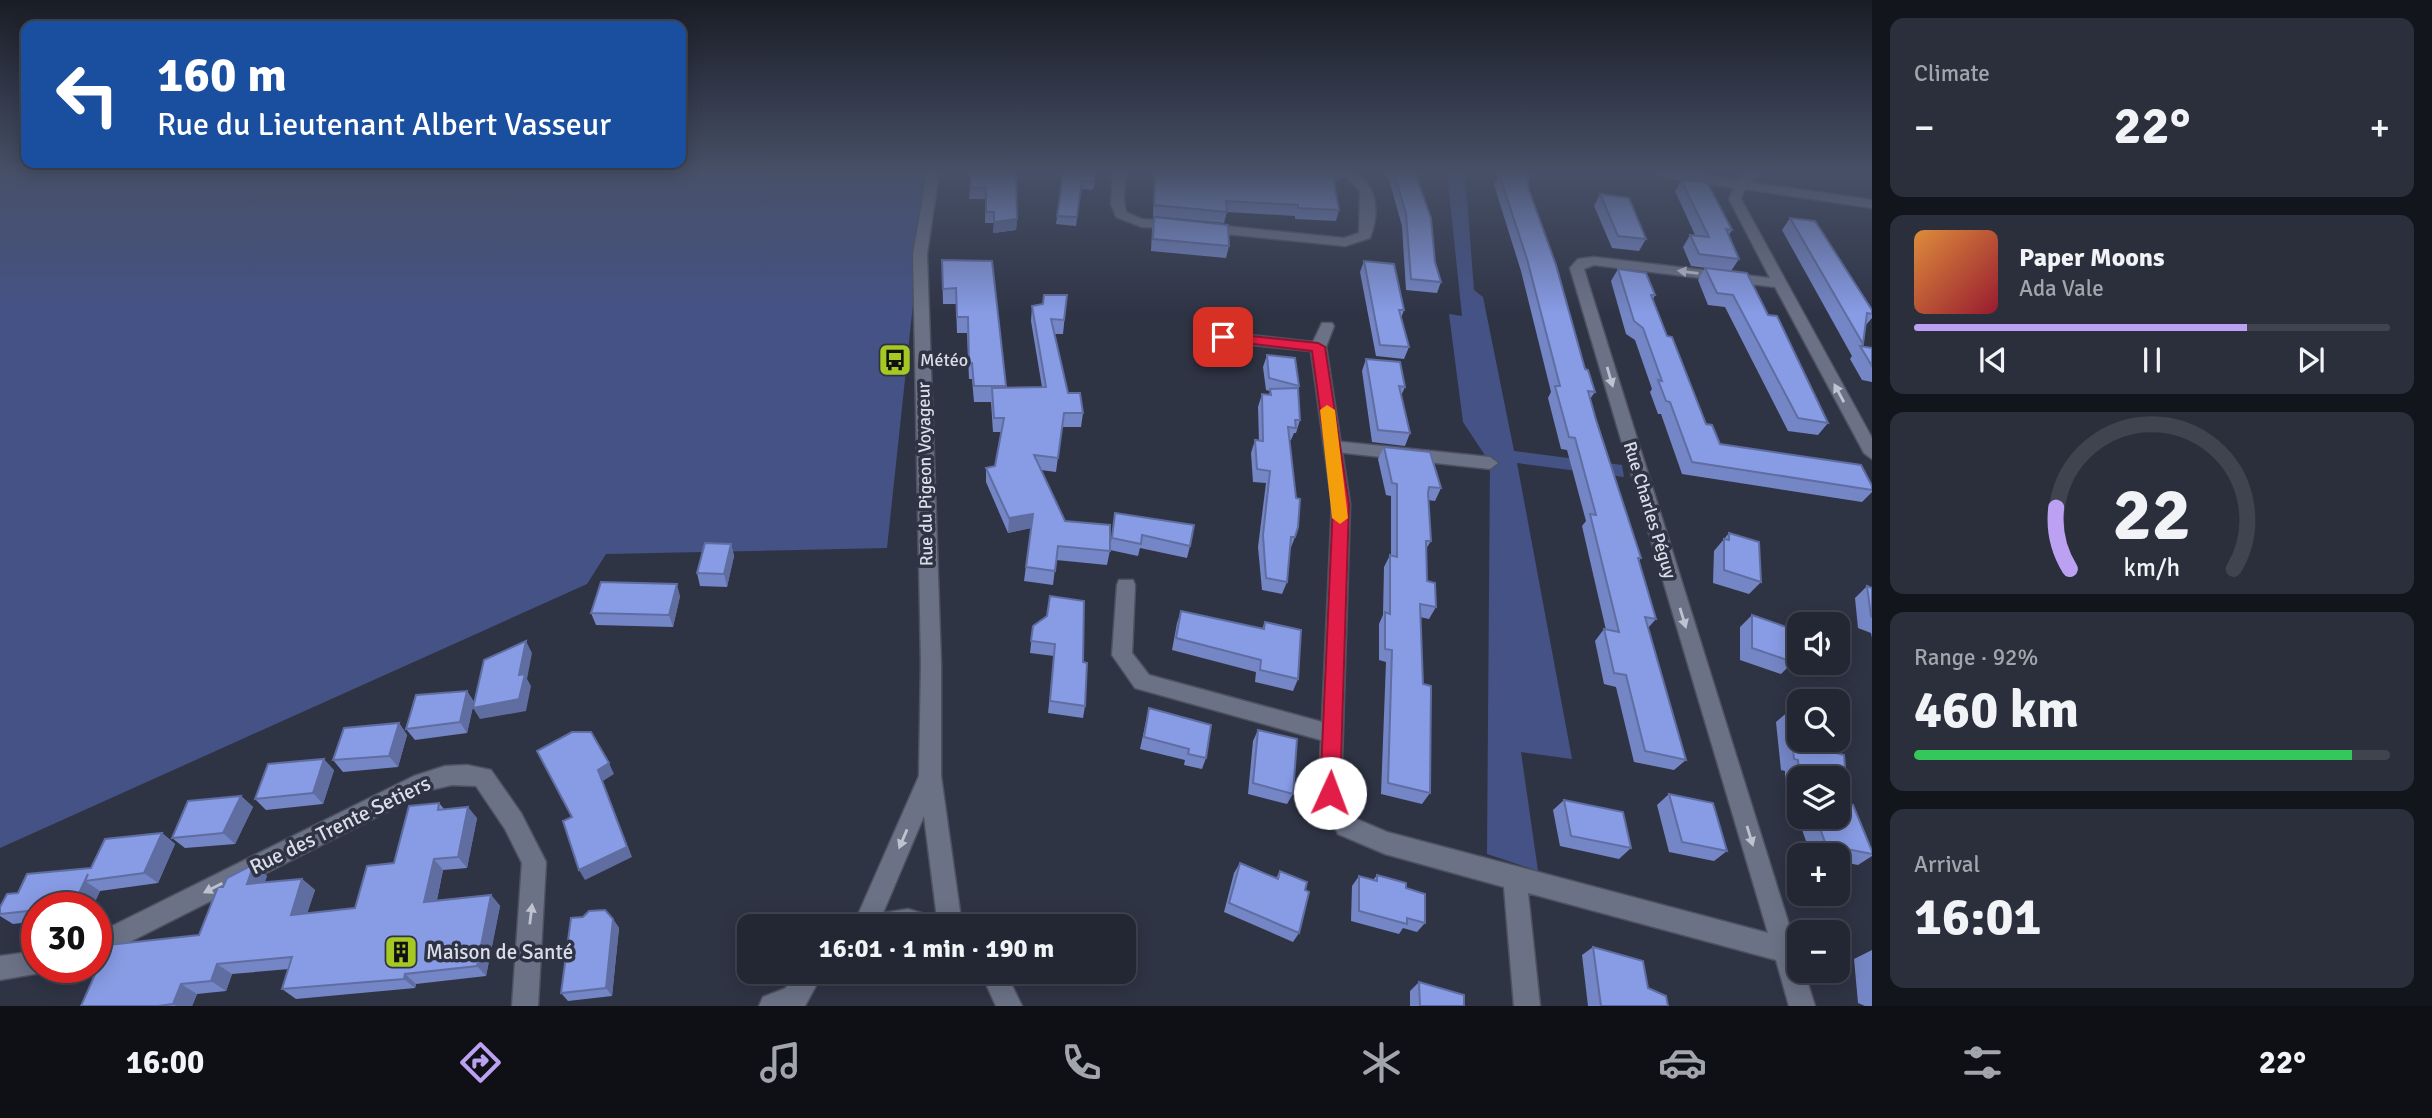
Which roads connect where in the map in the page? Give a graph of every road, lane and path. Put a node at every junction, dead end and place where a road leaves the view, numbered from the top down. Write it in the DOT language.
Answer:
graph roads {
  1 [pos="925,220"];
  2 [pos="1134,220"];
  3 [pos="1366,220"];
  4 [pos="1746,220"];
  5 [pos="1780,283"];
  6 [pos="1327,326"];
  7 [pos="1223,337"];
  8 [pos="1318,347"];
  9 [pos="1332,447"];
  10 [pos="1872,453"];
  11 [pos="1490,463"];
  12 [pos="1126,584"];
  13 [pos="1332,734"];
  14 [pos="930,776"];
  15 [pos="1515,878"];
  16 [pos="870,914"];
  17 [pos="948,914"];
  18 [pos="112,939"];
  19 [pos="1785,950"];
  20 [pos="21,965"];
  21 [pos="0,968"];
  22 [pos="801,984"];
  23 [pos="998,984"];
  24 [pos="786,1003"];
  25 [pos="525,1006"];
  26 [pos="1009,1006"];
  27 [pos="1527,1006"];
  28 [pos="1802,1006"];
  1 -- 14 [label="street, Rue du Pigeon Voyageur"];
  2 -- 3 [label="street"];
  4 -- 5 [label="street"];
  10 -- 5 [label="street, one-way"];
  5 -- 19 [label="street, Rue Charles Péguy, one-way"];
  6 -- 8 [label="street"];
  7 -- 8 [label="street"];
  8 -- 9 [label="street"];
  9 -- 11 [label="street"];
  9 -- 13 [label="street"];
  12 -- 13 [label="street"];
  13 -- 15 [label="street"];
  14 -- 16 [label="street, Rue du Pigeon Voyageur, one-way"];
  14 -- 17 [label="street, Rue du Pigeon Voyageur"];
  15 -- 19 [label="street"];
  15 -- 27 [label="street"];
  25 -- 18 [label="street, Rue des Trente Setiers, one-way"];
  19 -- 28 [label="street, Rue Charles Péguy"];
  20 -- 21 [label="street"];
  22 -- 24 [label="street"];
  23 -- 26 [label="street"];
}
